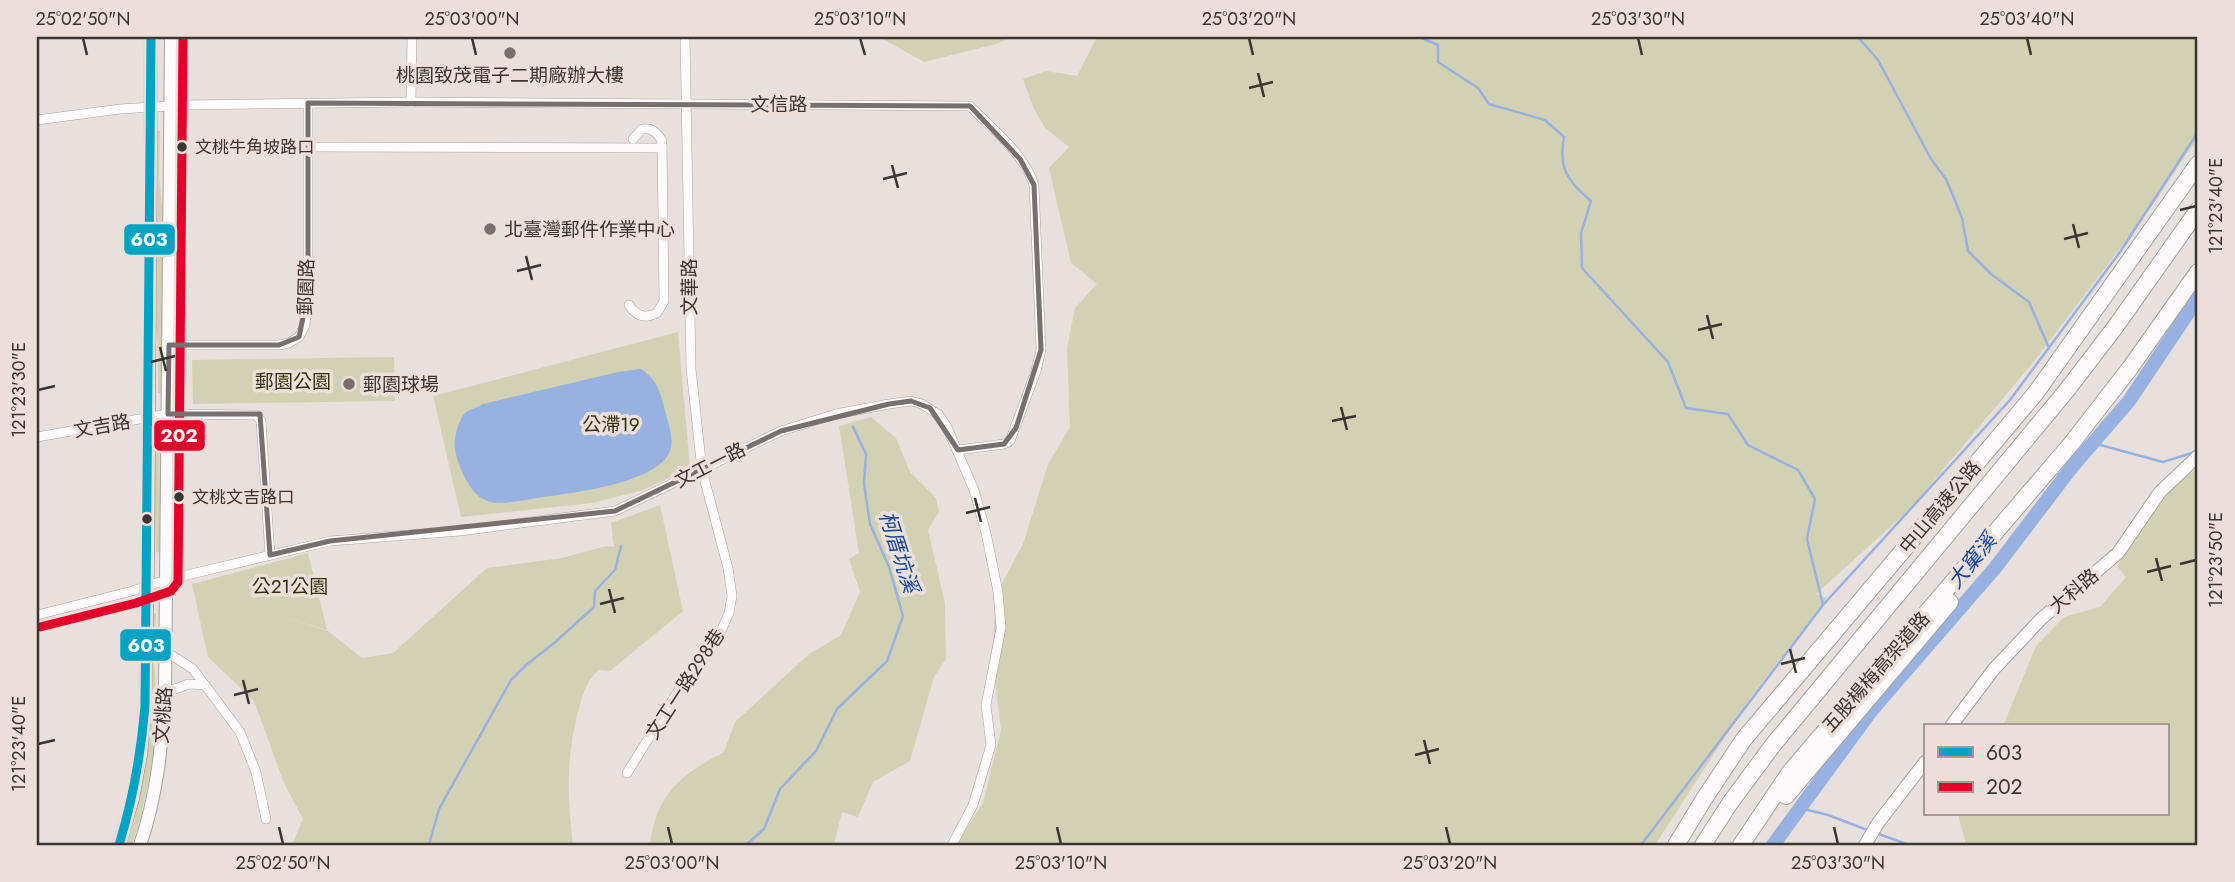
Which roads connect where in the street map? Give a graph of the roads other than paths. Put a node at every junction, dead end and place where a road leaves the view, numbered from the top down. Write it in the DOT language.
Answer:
graph roads {
  1 [pos="151,37"];
  2 [pos="171,37"];
  3 [pos="412,37"];
  4 [pos="685,37"];
  5 [pos="411,102"];
  6 [pos="308,103"];
  7 [pos="686,104"];
  8 [pos="170,105"];
  9 [pos="150,106"];
  10 [pos="37,120"];
  11 [pos="633,139"];
  12 [pos="308,147"];
  13 [pos="662,148"];
  14 [pos="2198,164"];
  15 [pos="2198,209"];
  16 [pos="2198,272"];
  17 [pos="2198,287"];
  18 [pos="629,305"];
  19 [pos="169,345"];
  20 [pos="168,414"];
  21 [pos="148,417"];
  22 [pos="37,437"];
  23 [pos="958,450"];
  24 [pos="2194,460"];
  25 [pos="702,470"];
  26 [pos="270,555"];
  27 [pos="166,580"];
  28 [pos="148,587"];
  29 [pos="37,615"];
  30 [pos="165,651"];
  31 [pos="205,685"];
  32 [pos="165,693"];
  33 [pos="1952,724"];
  34 [pos="1924,763"];
  35 [pos="628,773"];
  36 [pos="266,819"];
  37 [pos="1867,842"];
  38 [pos="119,845"];
  39 [pos="140,845"];
  40 [pos="952,845"];
  41 [pos="1676,845"];
  42 [pos="1703,845"];
  43 [pos="1741,845"];
  44 [pos="1750,845"];
  1 -- 9 [label="street, 文桃路"];
  2 -- 8 [label="street, 文桃路"];
  3 -- 5 [label="street"];
  4 -- 7 [label="street, 文華路"];
  5 -- 6 [label="street, 文信路"];
  5 -- 7 [label="street, 文信路"];
  6 -- 8 [label="street, 文信路"];
  6 -- 12 [label="street, 郵園路"];
  7 -- 23 [label="street, 文信路"];
  7 -- 25 [label="street, 文華路"];
  8 -- 9 [label="street, 文信路"];
  8 -- 19 [label="street, 文桃路"];
  9 -- 10 [label="street, 文信路"];
  9 -- 21 [label="street, 文桃路"];
  11 -- 13 [label="street"];
  12 -- 13 [label="street"];
  12 -- 19 [label="street, 郵園路"];
  13 -- 18 [label="street"];
  14 -- 41 [label="highway, 中山高速公路"];
  15 -- 42 [label="highway, 中山高速公路"];
  16 -- 43 [label="highway, 五股楊梅高架道路"];
  17 -- 44 [label="highway, 五股楊梅高架道路"];
  19 -- 20 [label="street, 文桃路"];
  20 -- 21 [label="street, 文吉路"];
  20 -- 26 [label="street, 文吉路"];
  20 -- 27 [label="street, 文桃路"];
  21 -- 22 [label="street, 文吉路"];
  21 -- 28 [label="street, 文桃路"];
  23 -- 25 [label="street, 文工一路"];
  23 -- 40 [label="street, 文工一路"];
  24 -- 33 [label="street, 大科路"];
  25 -- 26 [label="street, 文工一路"];
  25 -- 35 [label="street, 文工一路298巷"];
  26 -- 27 [label="street, 文工一路"];
  27 -- 28 [label="street, 文工一路"];
  27 -- 30 [label="street, 文桃路"];
  28 -- 29 [label="street, 文工一路"];
  28 -- 38 [label="street, 文桃路"];
  30 -- 31 [label="street"];
  30 -- 32 [label="street, 文桃路"];
  31 -- 32 [label="street"];
  31 -- 36 [label="street"];
  32 -- 39 [label="street, 文桃路"];
  34 -- 37 [label="street"];
}
